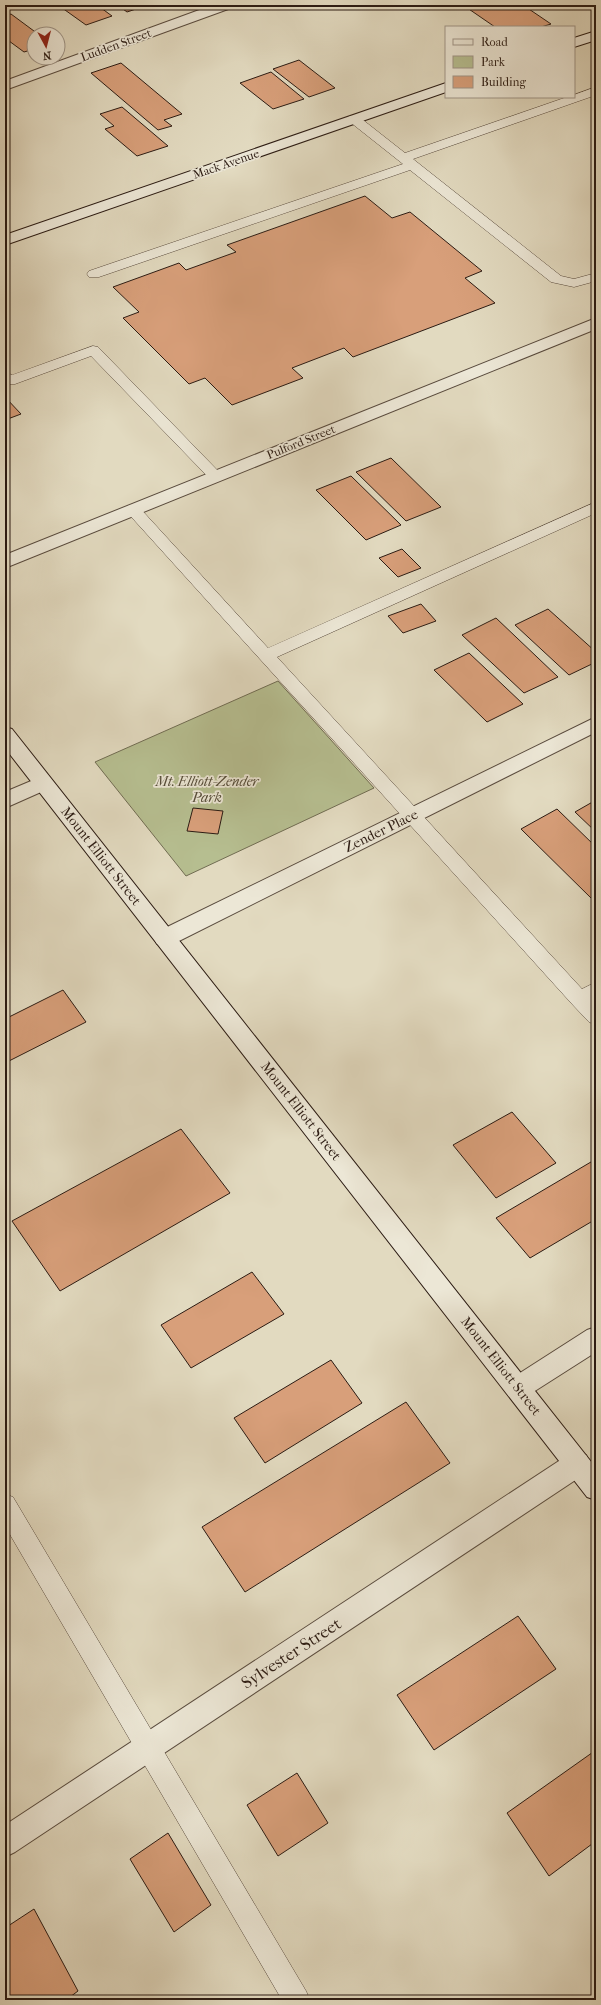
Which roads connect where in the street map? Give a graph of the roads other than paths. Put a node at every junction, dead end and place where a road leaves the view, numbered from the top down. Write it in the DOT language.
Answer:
graph roads {
  1 [pos="226,5"];
  2 [pos="596,35"];
  3 [pos="575,43"];
  4 [pos="5,86"];
  5 [pos="445,87"];
  6 [pos="596,91"];
  7 [pos="354,119"];
  8 [pos="408,161"];
  9 [pos="5,240"];
  10 [pos="94,274"];
  11 [pos="596,277"];
  12 [pos="596,323"];
  13 [pos="5,376"];
  14 [pos="216,477"];
  15 [pos="596,507"];
  16 [pos="133,510"];
  17 [pos="5,562"];
  18 [pos="265,656"];
  19 [pos="596,724"];
  20 [pos="5,734"];
  21 [pos="43,784"];
  22 [pos="5,801"];
  23 [pos="412,816"];
  24 [pos="165,938"];
  25 [pos="596,990"];
  26 [pos="579,999"];
  27 [pos="596,1017"];
  28 [pos="596,1338"];
  29 [pos="518,1388"];
  30 [pos="577,1464"];
  31 [pos="596,1488"];
  32 [pos="5,1505"];
  33 [pos="148,1747"];
  34 [pos="5,1842"];
  35 [pos="297,2000"];
  1 -- 4 [label="street, Ludden Street"];
  2 -- 3 [label="street"];
  5 -- 7 [label="street, Mack Avenue"];
  6 -- 8 [label="lane"];
  7 -- 8 [label="lane"];
  7 -- 9 [label="street, Mack Avenue"];
  8 -- 10 [label="lane"];
  8 -- 11 [label="lane"];
  12 -- 14 [label="street, Pulford Street"];
  13 -- 14 [label="lane"];
  14 -- 16 [label="street, Pulford Street"];
  15 -- 18 [label="lane"];
  16 -- 17 [label="street, Pulford Street"];
  16 -- 18 [label="lane"];
  18 -- 23 [label="lane"];
  19 -- 23 [label="street, Zender Place"];
  20 -- 21 [label="street, Mount Elliott Street"];
  21 -- 22 [label="street"];
  21 -- 24 [label="street, Mount Elliott Street"];
  23 -- 24 [label="street, Zender Place"];
  23 -- 26 [label="lane"];
  24 -- 29 [label="street, Mount Elliott Street"];
  25 -- 26 [label="lane"];
  26 -- 27 [label="lane"];
  28 -- 29 [label="street"];
  29 -- 30 [label="street, Mount Elliott Street"];
  30 -- 31 [label="street, Mount Elliott Street"];
  30 -- 33 [label="street, Sylvester Street"];
  32 -- 33 [label="lane"];
  33 -- 34 [label="street, Sylvester Street"];
  33 -- 35 [label="lane"];
}
